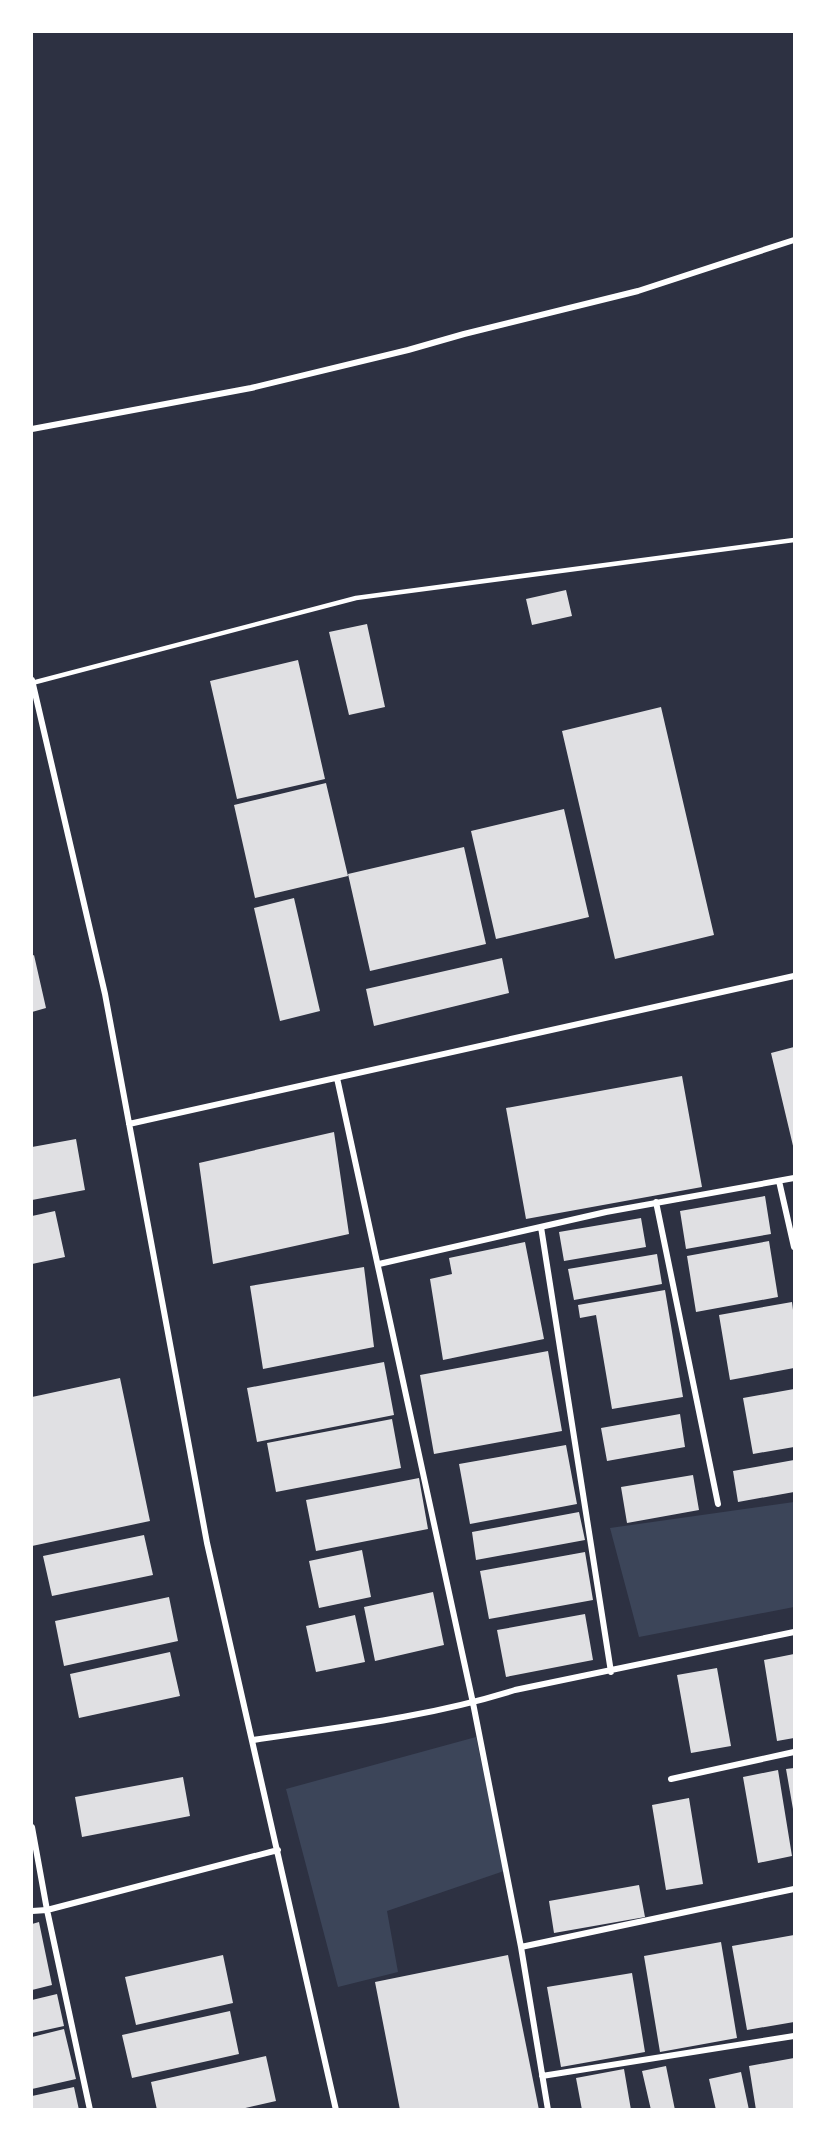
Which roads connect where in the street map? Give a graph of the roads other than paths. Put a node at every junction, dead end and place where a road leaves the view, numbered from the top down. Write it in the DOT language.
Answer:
graph roads {
  1 [pos="795,240"];
  2 [pos="32,429"];
  3 [pos="795,540"];
  4 [pos="32,682"];
  5 [pos="795,976"];
  6 [pos="337,1078"];
  7 [pos="129,1124"];
  8 [pos="795,1178"];
  9 [pos="779,1181"];
  10 [pos="656,1202"];
  11 [pos="541,1227"];
  12 [pos="795,1247"];
  13 [pos="379,1264"];
  14 [pos="718,1504"];
  15 [pos="795,1632"];
  16 [pos="611,1672"];
  17 [pos="473,1703"];
  18 [pos="253,1740"];
  19 [pos="795,1752"];
  20 [pos="671,1779"];
  21 [pos="32,1827"];
  22 [pos="278,1850"];
  23 [pos="795,1888"];
  24 [pos="47,1910"];
  25 [pos="32,1911"];
  26 [pos="521,1947"];
  27 [pos="795,2036"];
  28 [pos="542,2076"];
  29 [pos="90,2109"];
  30 [pos="336,2109"];
  31 [pos="548,2109"];
  1 -- 2 [label="street"];
  3 -- 4 [label="lane"];
  4 -- 7 [label="street"];
  5 -- 6 [label="street"];
  6 -- 7 [label="street"];
  6 -- 13 [label="street"];
  7 -- 18 [label="street"];
  8 -- 9 [label="street"];
  9 -- 10 [label="street"];
  9 -- 12 [label="street"];
  10 -- 11 [label="street"];
  10 -- 14 [label="street"];
  11 -- 13 [label="street"];
  11 -- 16 [label="street"];
  13 -- 17 [label="street"];
  15 -- 16 [label="street"];
  16 -- 17 [label="street"];
  17 -- 18 [label="street"];
  17 -- 26 [label="street"];
  18 -- 22 [label="street"];
  19 -- 20 [label="street"];
  21 -- 24 [label="street"];
  22 -- 24 [label="street"];
  22 -- 30 [label="street"];
  23 -- 26 [label="street"];
  24 -- 25 [label="street"];
  24 -- 29 [label="street"];
  26 -- 28 [label="street"];
  27 -- 28 [label="street"];
  28 -- 31 [label="street"];
}
